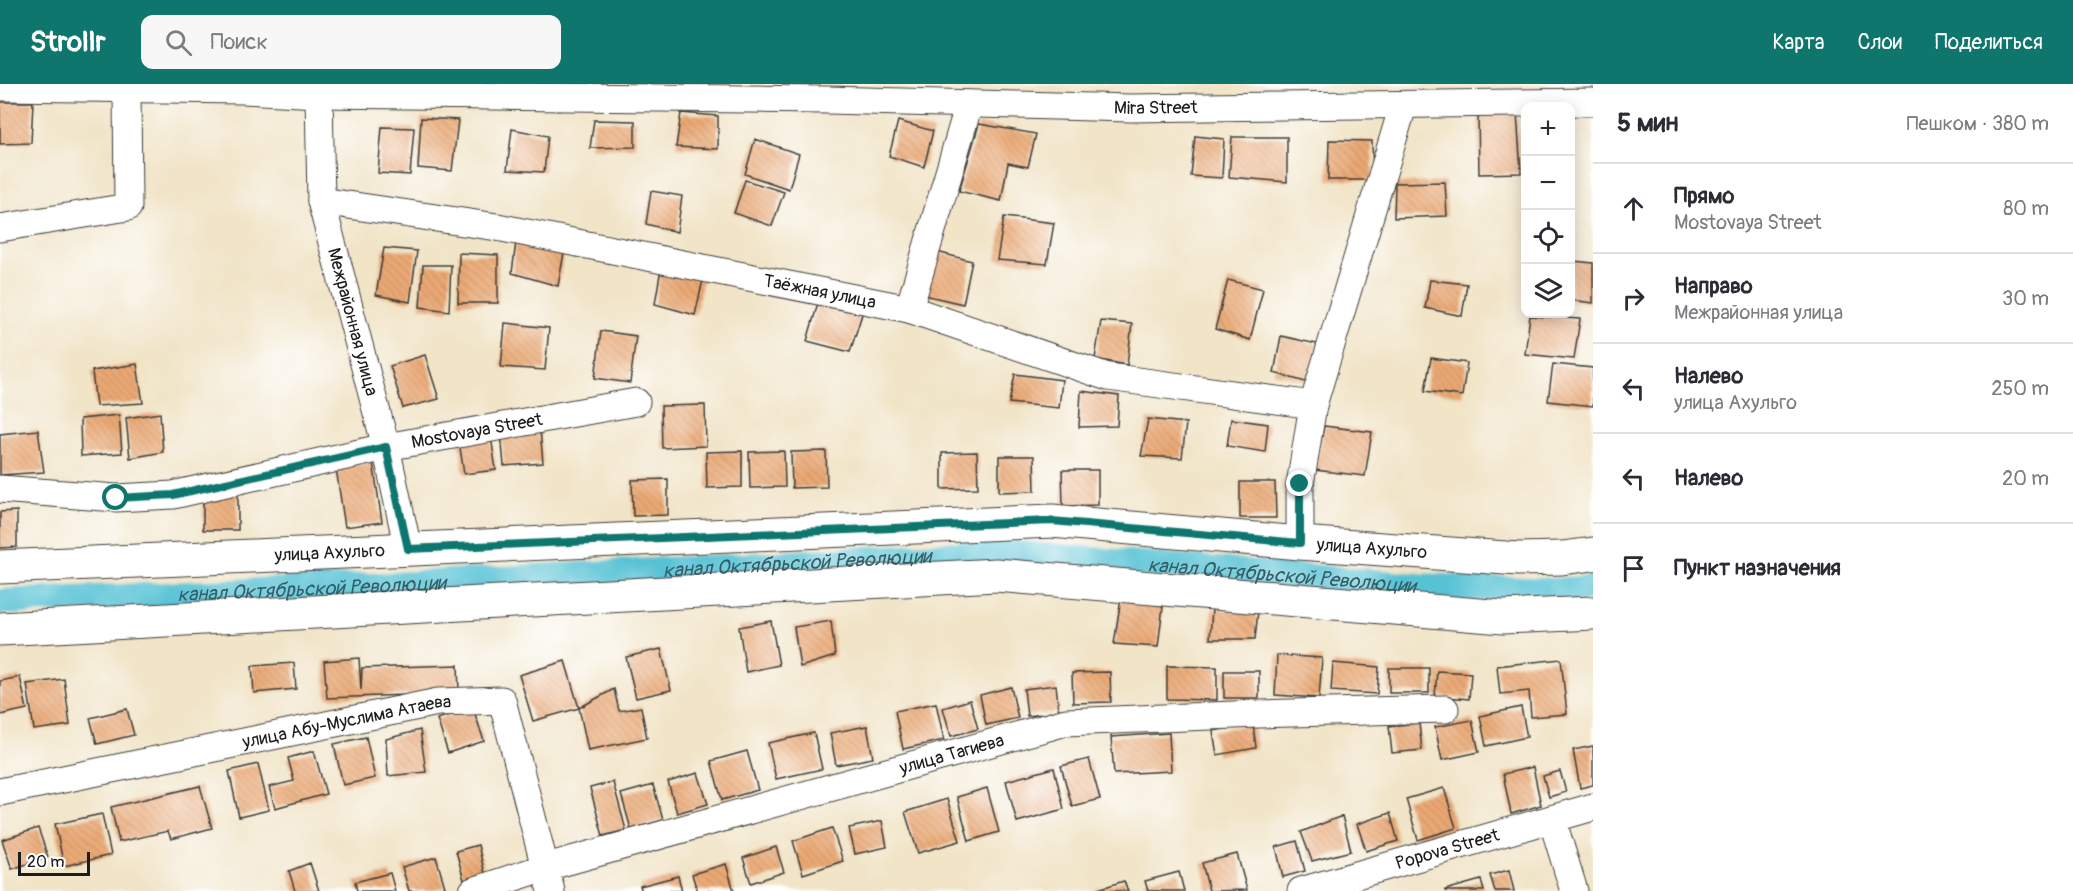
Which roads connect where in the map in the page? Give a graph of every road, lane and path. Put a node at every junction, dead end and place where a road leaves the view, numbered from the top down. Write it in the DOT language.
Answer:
graph roads {
  1 [pos="0,87"];
  2 [pos="242,87"];
  3 [pos="127,89"];
  4 [pos="832,92"];
  5 [pos="319,94"];
  6 [pos="1554,94"];
  7 [pos="1593,102"];
  8 [pos="969,104"];
  9 [pos="1403,106"];
  10 [pos="321,201"];
  11 [pos="0,228"];
  12 [pos="909,309"];
  13 [pos="636,402"];
  14 [pos="1313,405"];
  15 [pos="386,447"];
  16 [pos="0,489"];
  17 [pos="1300,543"];
  18 [pos="408,549"];
  19 [pos="1593,554"];
  20 [pos="0,567"];
  21 [pos="1593,614"];
  22 [pos="0,629"];
  23 [pos="1445,709"];
  24 [pos="0,792"];
  25 [pos="1593,807"];
  26 [pos="1552,819"];
  27 [pos="547,879"];
  28 [pos="472,891"];
  29 [pos="1301,891"];
  30 [pos="1574,891"];
  1 -- 3 [label="street, Mira Street"];
  2 -- 3 [label="street, Mira Street"];
  2 -- 5 [label="street, Mira Street"];
  3 -- 11 [label="street"];
  4 -- 5 [label="street, Mira Street"];
  4 -- 8 [label="street, Mira Street"];
  5 -- 10 [label="street, Межрайонная улица"];
  6 -- 7 [label="street, Mira Street"];
  6 -- 9 [label="street, Mira Street"];
  8 -- 9 [label="street, Mira Street"];
  8 -- 12 [label="street"];
  9 -- 14 [label="street"];
  10 -- 12 [label="street, Таёжная улица"];
  10 -- 15 [label="street, Межрайонная улица"];
  12 -- 14 [label="street, Таёжная улица"];
  13 -- 15 [label="street, Mostovaya Street"];
  14 -- 17 [label="street"];
  15 -- 16 [label="street, Mostovaya Street"];
  15 -- 18 [label="street, Межрайонная улица"];
  17 -- 18 [label="main road, улица Ахульго"];
  17 -- 19 [label="main road, улица Ахульго"];
  18 -- 20 [label="main road, улица Ахульго"];
  21 -- 22 [label="main road"];
  23 -- 27 [label="street, улица Тагиева"];
  24 -- 27 [label="street, улица Абу-Муслима Атаева"];
  25 -- 26 [label="street, Popova Street"];
  26 -- 29 [label="street, Popova Street"];
  26 -- 30 [label="street"];
  27 -- 28 [label="street, улица Тагиева"];
}
